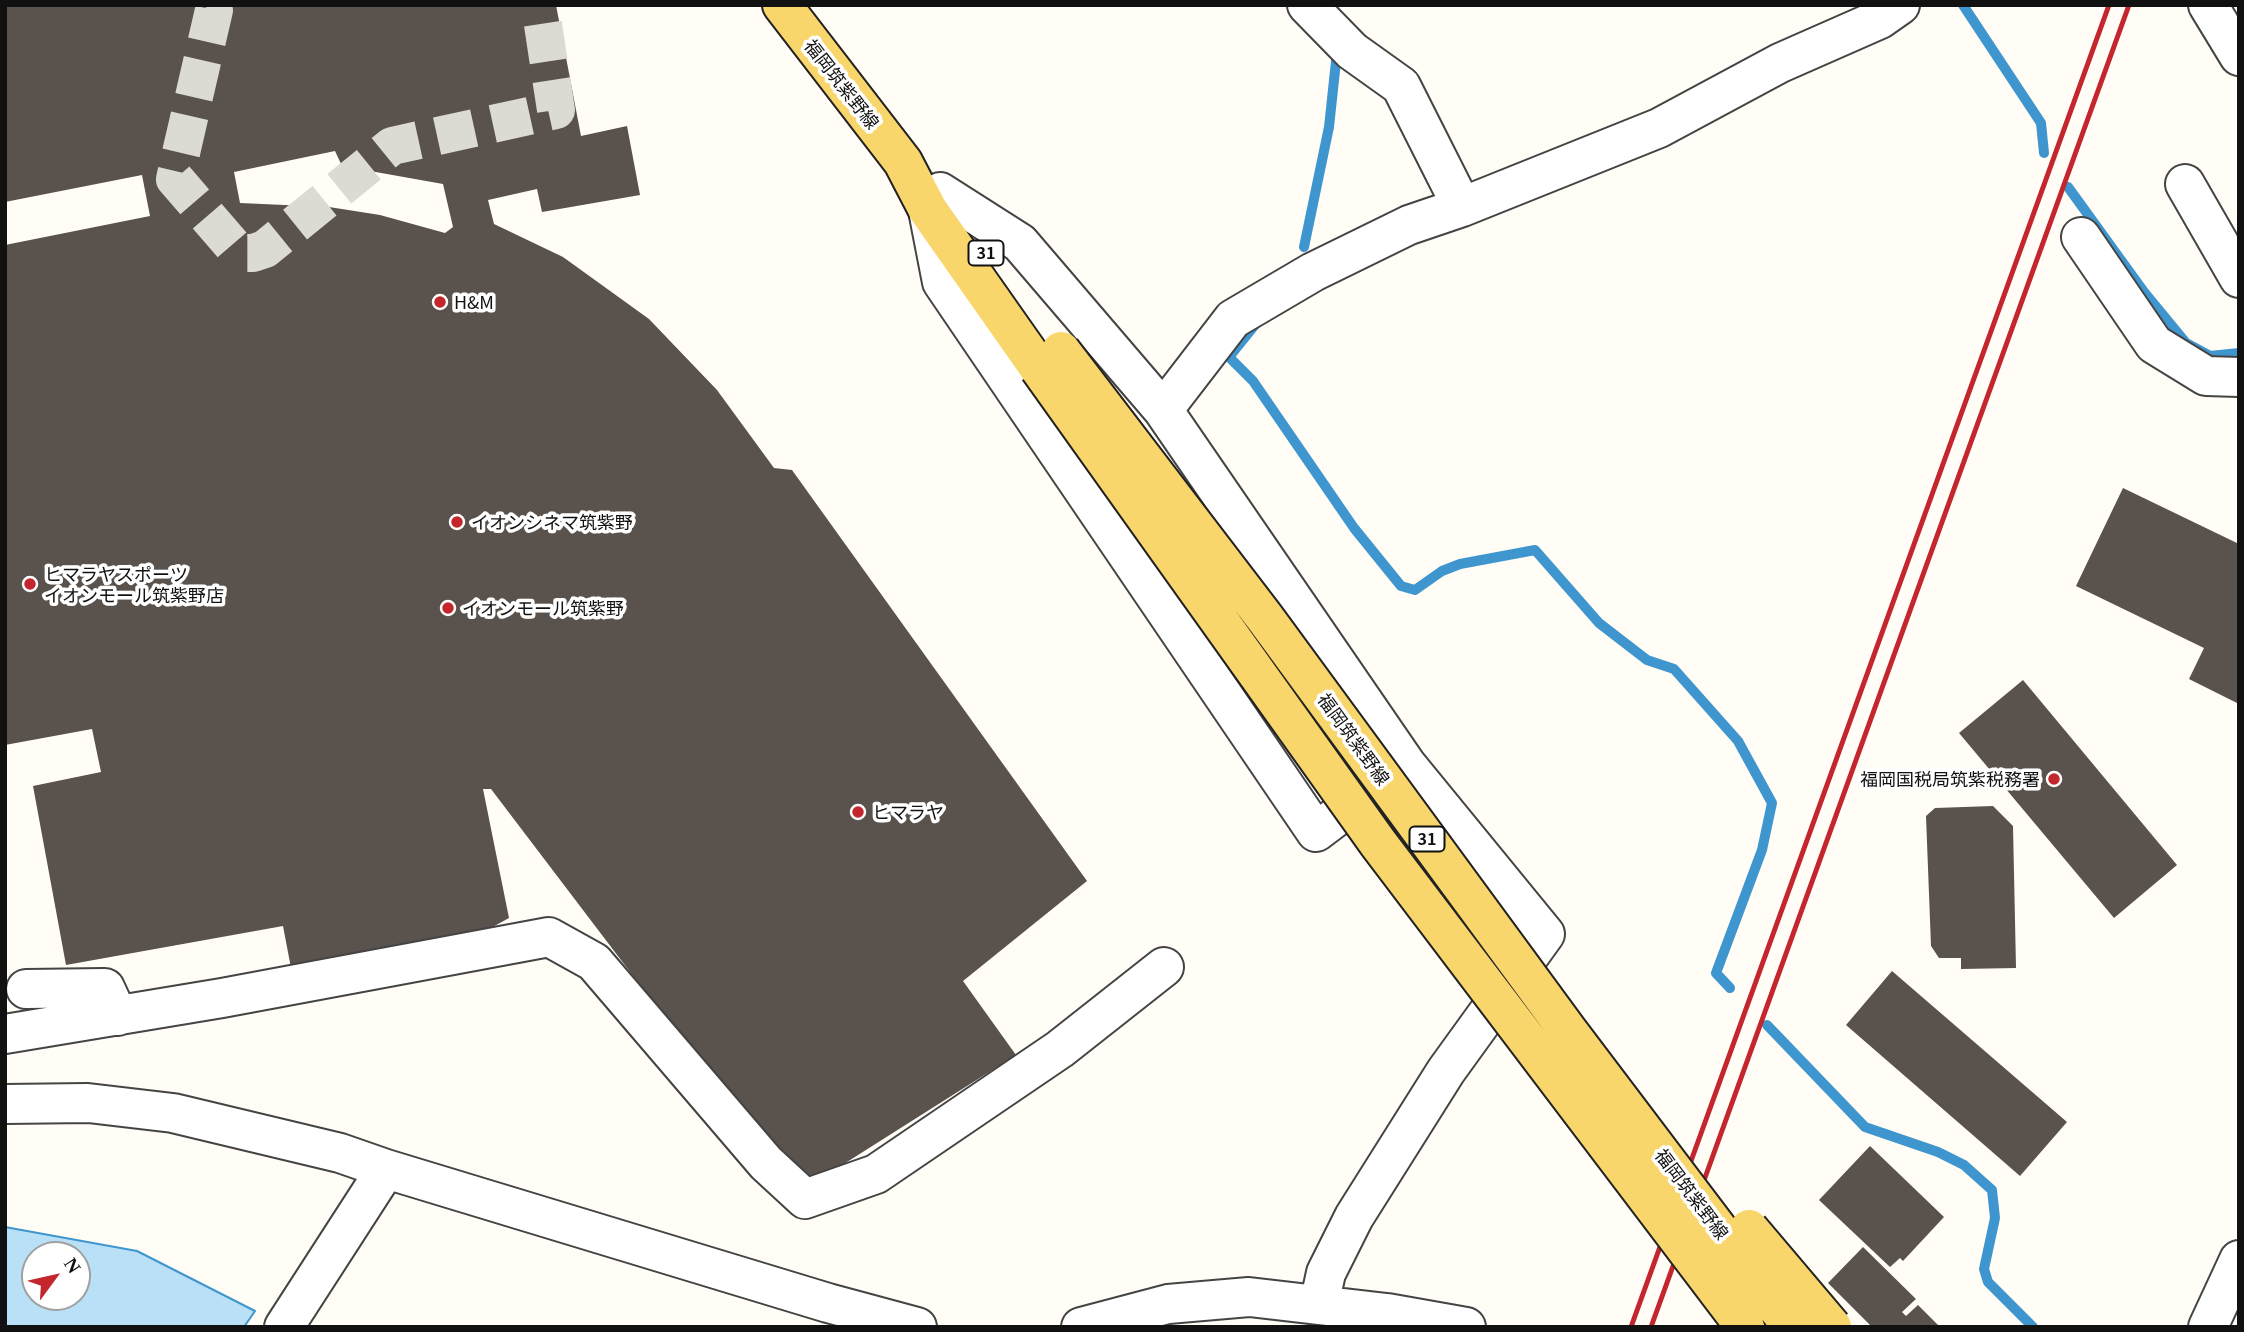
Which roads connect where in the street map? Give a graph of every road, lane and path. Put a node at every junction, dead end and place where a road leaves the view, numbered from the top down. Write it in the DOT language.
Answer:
graph roads {
  1 [pos="782,5"];
  2 [pos="1307,5"];
  3 [pos="1900,5"];
  4 [pos="2208,5"];
  5 [pos="2239,56"];
  6 [pos="2185,184"];
  7 [pos="934,201"];
  8 [pos="1462,207"];
  9 [pos="2081,237"];
  10 [pos="2239,278"];
  11 [pos="1050,359"];
  12 [pos="2239,377"];
  13 [pos="1163,410"];
  14 [pos="1406,764"];
  15 [pos="1164,967"];
  16 [pos="26,989"];
  17 [pos="118,1016"];
  18 [pos="1569,1031"];
  19 [pos="5,1034"];
  20 [pos="5,1104"];
  21 [pos="386,1169"];
  22 [pos="1634,1181"];
  23 [pos="2239,1260"];
  24 [pos="1309,1312"];
  25 [pos="836,1315"];
  26 [pos="287,1322"];
  27 [pos="1426,1323"];
  28 [pos="917,1327"];
  29 [pos="1081,1327"];
  30 [pos="1466,1327"];
  31 [pos="1718,1327"];
  32 [pos="1745,1327"];
  33 [pos="1792,1327"];
  34 [pos="1832,1327"];
  35 [pos="2208,1327"];
  1 -- 7 [label="main road, 福岡筑紫野線 / 31"];
  2 -- 8 [label="street"];
  3 -- 8 [label="street"];
  4 -- 5 [label="street"];
  6 -- 10 [label="street"];
  7 -- 11 [label="main road, 福岡筑紫野線 / 31"];
  7 -- 13 [label="street"];
  7 -- 14 [label="street"];
  8 -- 13 [label="street"];
  9 -- 12 [label="street"];
  11 -- 18 [label="main road, 福岡筑紫野線 / 31, bridge"];
  11 -- 22 [label="main road, 福岡筑紫野線 / 31, bridge"];
  13 -- 14 [label="street"];
  14 -- 24 [label="street"];
  15 -- 17 [label="street"];
  16 -- 17 [label="street"];
  17 -- 19 [label="street"];
  18 -- 33 [label="main road, 福岡筑紫野線 / 31, bridge"];
  18 -- 34 [label="main road, bridge"];
  20 -- 21 [label="street"];
  21 -- 25 [label="street"];
  21 -- 26 [label="street"];
  22 -- 31 [label="main road, bridge"];
  22 -- 32 [label="main road, 福岡筑紫野線 / 31, bridge"];
  23 -- 35 [label="street"];
  24 -- 27 [label="street"];
  24 -- 29 [label="street"];
  25 -- 28 [label="street"];
  27 -- 30 [label="street"];
}
